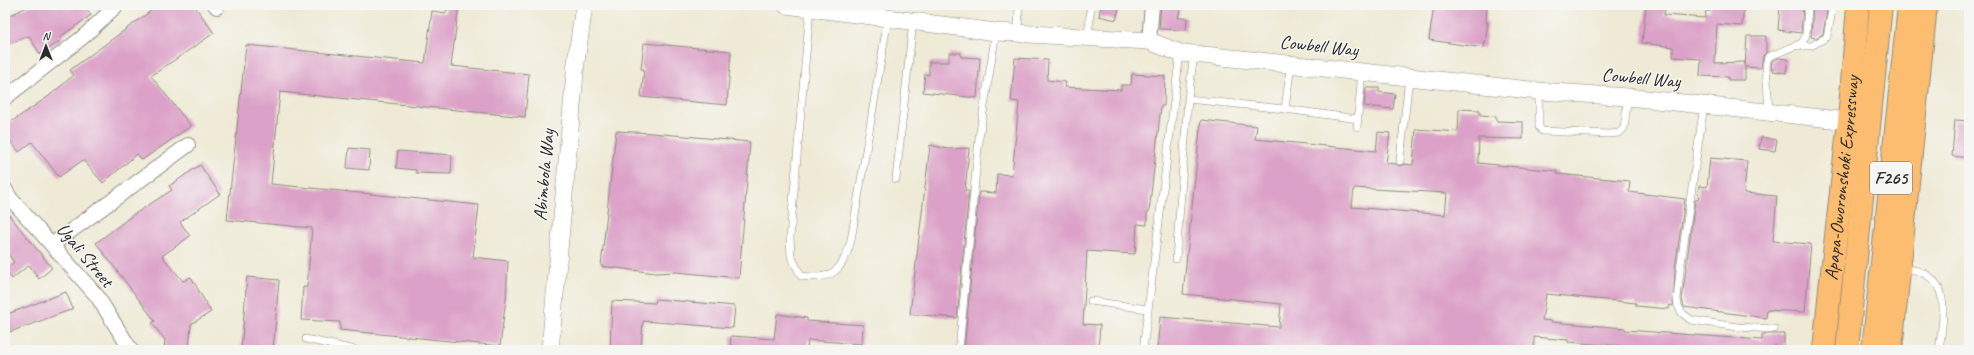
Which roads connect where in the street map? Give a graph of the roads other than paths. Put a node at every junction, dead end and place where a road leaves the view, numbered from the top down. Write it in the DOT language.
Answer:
graph roads {
  1 [pos="117,5"];
  2 [pos="584,5"];
  3 [pos="786,5"];
  4 [pos="1019,5"];
  5 [pos="1091,5"];
  6 [pos="1152,5"];
  7 [pos="1808,5"];
  8 [pos="1833,5"];
  9 [pos="1858,5"];
  10 [pos="1881,5"];
  11 [pos="1909,5"];
  12 [pos="1926,5"];
  13 [pos="810,8"];
  14 [pos="888,18"];
  15 [pos="913,21"];
  16 [pos="996,32"];
  17 [pos="1018,33"];
  18 [pos="1088,37"];
  19 [pos="1149,41"];
  20 [pos="1798,46"];
  21 [pos="1187,53"];
  22 [pos="1291,64"];
  23 [pos="1362,72"];
  24 [pos="1409,77"];
  25 [pos="1539,91"];
  26 [pos="5,98"];
  27 [pos="1628,98"];
  28 [pos="1188,99"];
  29 [pos="1704,105"];
  30 [pos="1285,109"];
  31 [pos="1768,112"];
  32 [pos="1358,119"];
  33 [pos="1849,121"];
  34 [pos="1356,127"];
  35 [pos="188,145"];
  36 [pos="1400,161"];
  37 [pos="896,179"];
  38 [pos="5,189"];
  39 [pos="53,244"];
  40 [pos="1176,259"];
  41 [pos="1900,268"];
  42 [pos="1091,301"];
  43 [pos="1147,309"];
  44 [pos="1774,329"];
  45 [pos="306,339"];
  46 [pos="131,350"];
  47 [pos="355,350"];
  48 [pos="550,350"];
  49 [pos="959,350"];
  50 [pos="1143,350"];
  51 [pos="1824,350"];
  52 [pos="1847,350"];
  53 [pos="1873,350"];
  54 [pos="1891,350"];
  55 [pos="1939,350"];
  1 -- 26 [label="street"];
  2 -- 48 [label="street, Abimbola Way"];
  3 -- 13 [label="street, Cowbell Way"];
  4 -- 17 [label="lane"];
  5 -- 18 [label="lane"];
  6 -- 19 [label="street"];
  7 -- 20 [label="lane"];
  8 -- 20 [label="lane"];
  9 -- 33 [label="main road, Apapa-Oworonshoki Expressway"];
  10 -- 52 [label="main road, Apapa-Oworonshoki Expressway / F265"];
  11 -- 53 [label="main road, F265"];
  12 -- 41 [label="main road"];
  13 -- 14 [label="street, Cowbell Way"];
  13 -- 14 [label="lane"];
  14 -- 15 [label="street, Cowbell Way"];
  15 -- 16 [label="street, Cowbell Way"];
  15 -- 37 [label="lane"];
  16 -- 17 [label="street, Cowbell Way"];
  16 -- 49 [label="lane"];
  17 -- 18 [label="street, Cowbell Way"];
  18 -- 19 [label="street, Cowbell Way"];
  19 -- 21 [label="street, Cowbell Way"];
  20 -- 31 [label="lane"];
  21 -- 22 [label="street, Cowbell Way"];
  21 -- 28 [label="lane"];
  21 -- 43 [label="lane"];
  22 -- 23 [label="street, Cowbell Way"];
  22 -- 30 [label="lane"];
  23 -- 24 [label="street, Cowbell Way"];
  23 -- 32 [label="lane"];
  24 -- 25 [label="street, Cowbell Way"];
  24 -- 36 [label="lane"];
  25 -- 27 [label="street, Cowbell Way"];
  25 -- 27 [label="lane"];
  27 -- 29 [label="street, Cowbell Way"];
  28 -- 30 [label="lane"];
  28 -- 40 [label="lane"];
  29 -- 31 [label="street, Cowbell Way"];
  29 -- 44 [label="lane"];
  30 -- 32 [label="lane"];
  31 -- 33 [label="street, Cowbell Way"];
  32 -- 34 [label="lane"];
  33 -- 51 [label="main road, Apapa-Oworonshoki Expressway"];
  35 -- 39 [label="street"];
  38 -- 39 [label="street, Ugali Street"];
  39 -- 46 [label="street, Ugali Street"];
  41 -- 54 [label="main road"];
  41 -- 55 [label="lane"];
  42 -- 43 [label="lane"];
  43 -- 50 [label="lane"];
  45 -- 47 [label="lane"];
}
